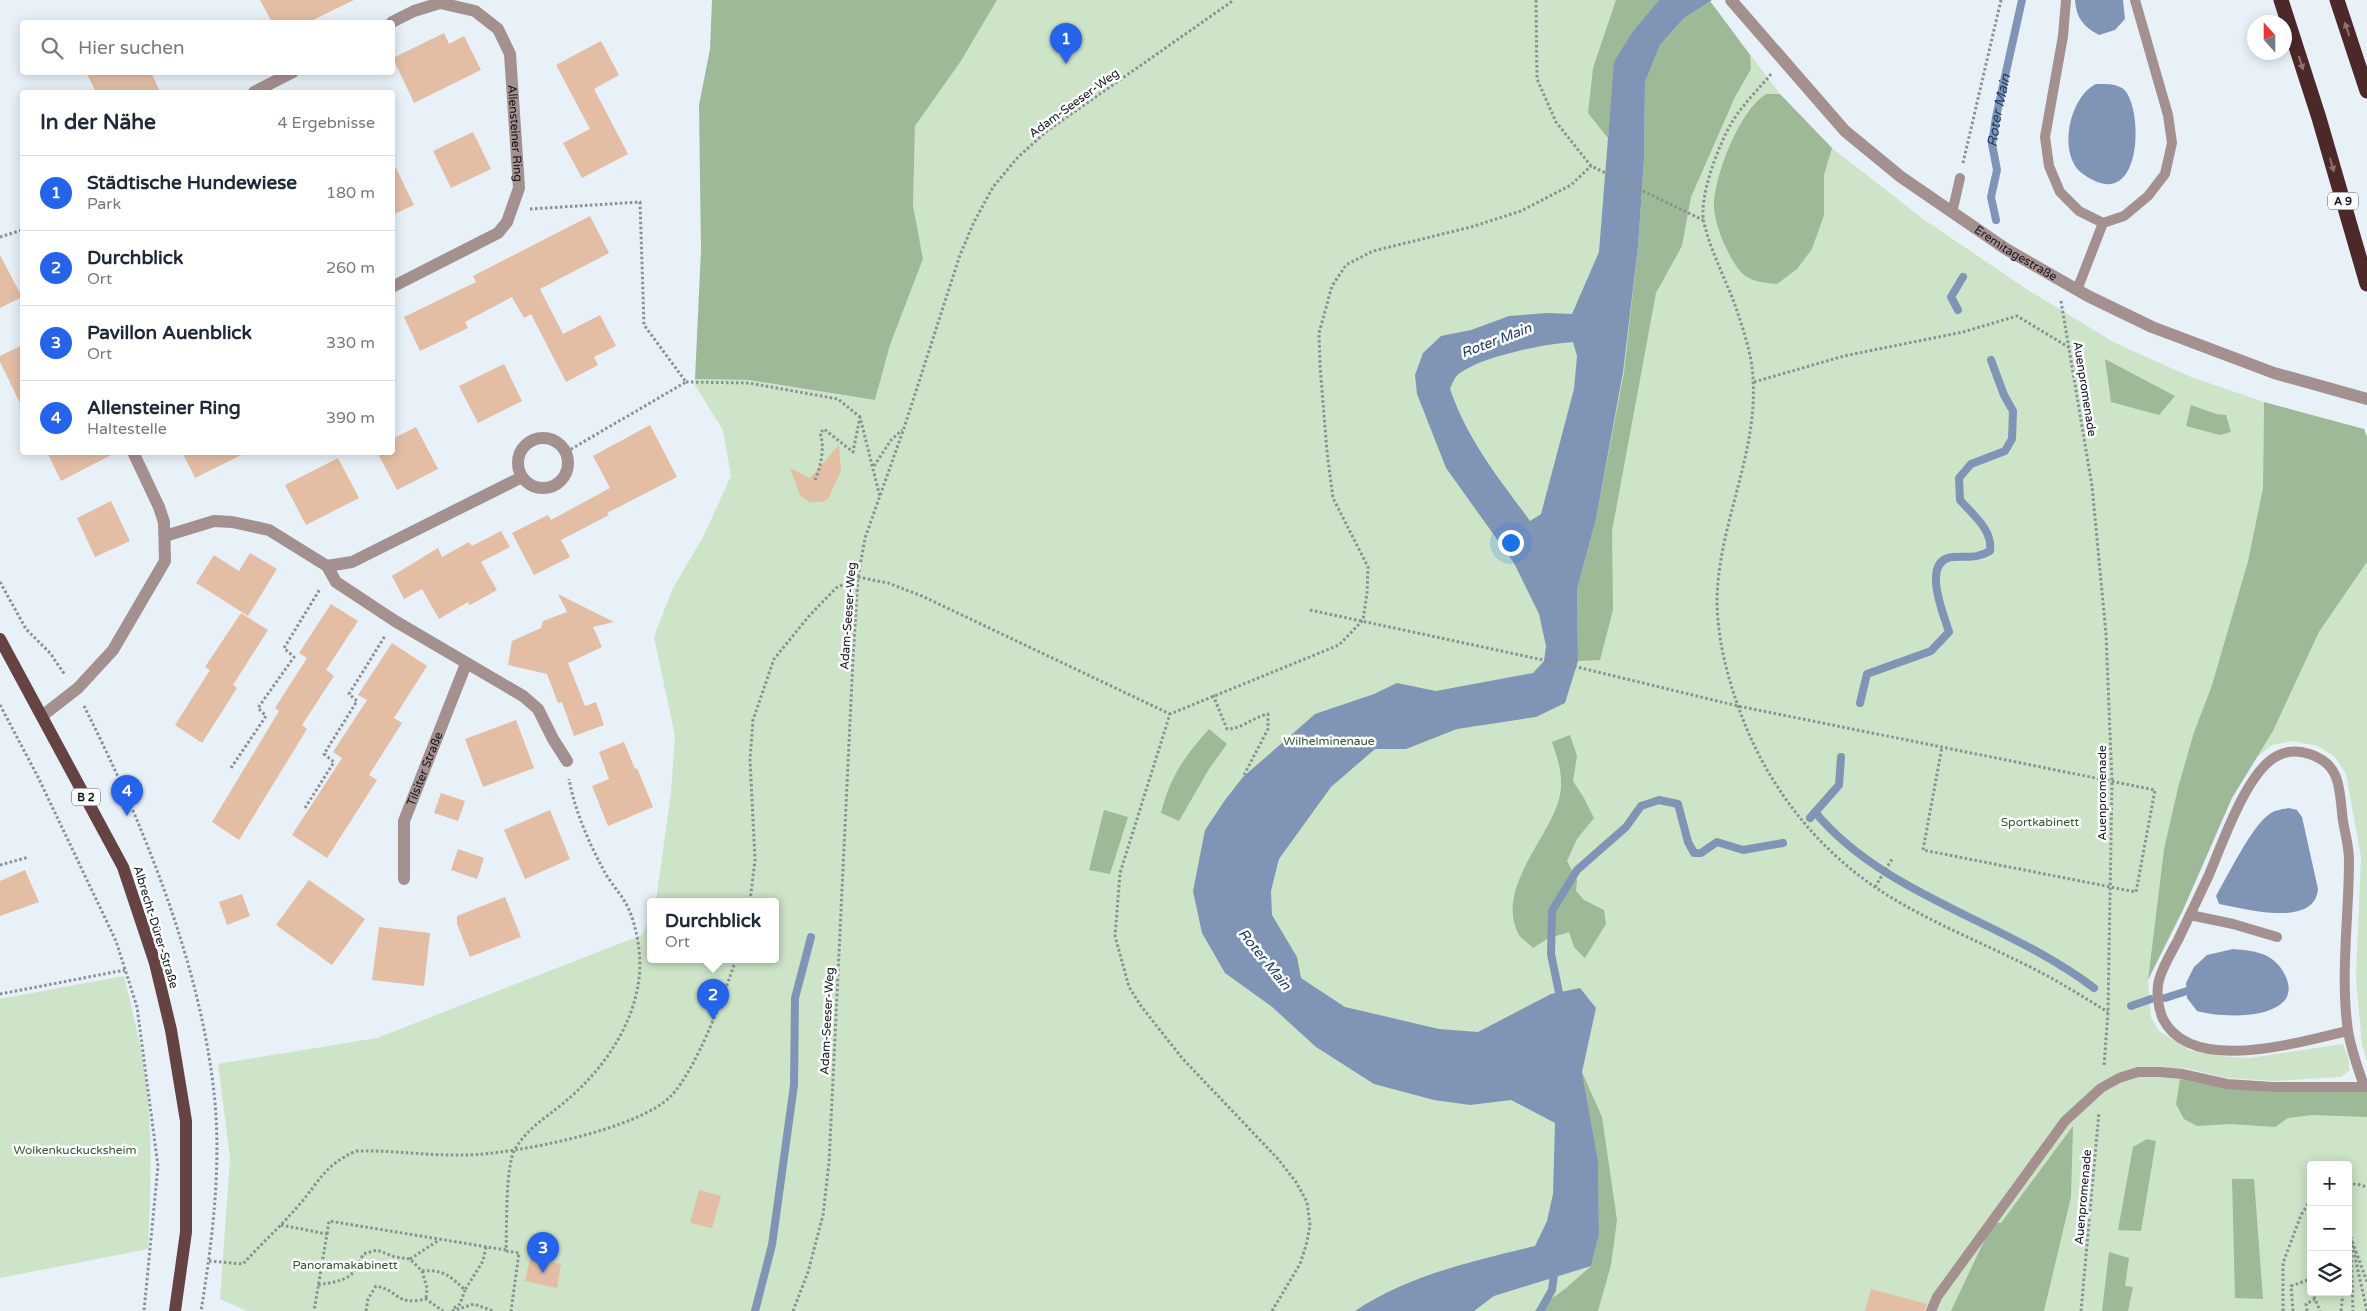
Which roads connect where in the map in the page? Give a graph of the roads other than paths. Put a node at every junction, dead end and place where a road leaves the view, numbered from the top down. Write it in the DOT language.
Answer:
graph roads {
  1 [pos="1731,0"];
  2 [pos="2066,0"];
  3 [pos="2135,0"];
  4 [pos="2281,0"];
  5 [pos="2337,0"];
  6 [pos="440,1"];
  7 [pos="395,20"];
  8 [pos="287,75"];
  9 [pos="258,90"];
  10 [pos="2367,91"];
  11 [pos="1960,178"];
  12 [pos="1952,214"];
  13 [pos="2103,223"];
  14 [pos="2367,284"];
  15 [pos="395,285"];
  16 [pos="2078,290"];
  17 [pos="2367,399"];
  18 [pos="134,455"];
  19 [pos="522,476"];
  20 [pos="165,536"];
  21 [pos="328,569"];
  22 [pos="0,639"];
  23 [pos="466,664"];
  24 [pos="42,716"];
  25 [pos="567,761"];
  26 [pos="404,879"];
  27 [pos="2190,915"];
  28 [pos="2277,936"];
  29 [pos="2348,1031"];
  30 [pos="2366,1086"];
  31 [pos="176,1311"];
  32 [pos="1931,1311"];
  1 -- 12 [label="street, Eremitagestraße"];
  2 -- 13 [label="lane"];
  3 -- 13 [label="lane"];
  4 -- 14 [label="highway, A 9, one-way"];
  10 -- 5 [label="highway, one-way"];
  6 -- 7 [label="street, Allensteiner Ring"];
  6 -- 15 [label="street, Allensteiner Ring"];
  8 -- 9 [label="street"];
  11 -- 12 [label="lane"];
  12 -- 16 [label="street, Eremitagestraße"];
  13 -- 16 [label="lane"];
  16 -- 17 [label="street, Eremitagestraße"];
  18 -- 20 [label="street"];
  19 -- 19 [label="street"];
  19 -- 21 [label="street"];
  20 -- 21 [label="street"];
  20 -- 24 [label="street"];
  21 -- 23 [label="street"];
  22 -- 24 [label="main road, Albrecht-Dürer-Straße / B 2"];
  23 -- 25 [label="street"];
  23 -- 26 [label="street, Tilsiter Straße"];
  24 -- 31 [label="main road, Albrecht-Dürer-Straße / B 2"];
  27 -- 28 [label="lane"];
  27 -- 29 [label="lane"];
  27 -- 29 [label="lane"];
  29 -- 30 [label="lane"];
  30 -- 32 [label="lane"];
}
